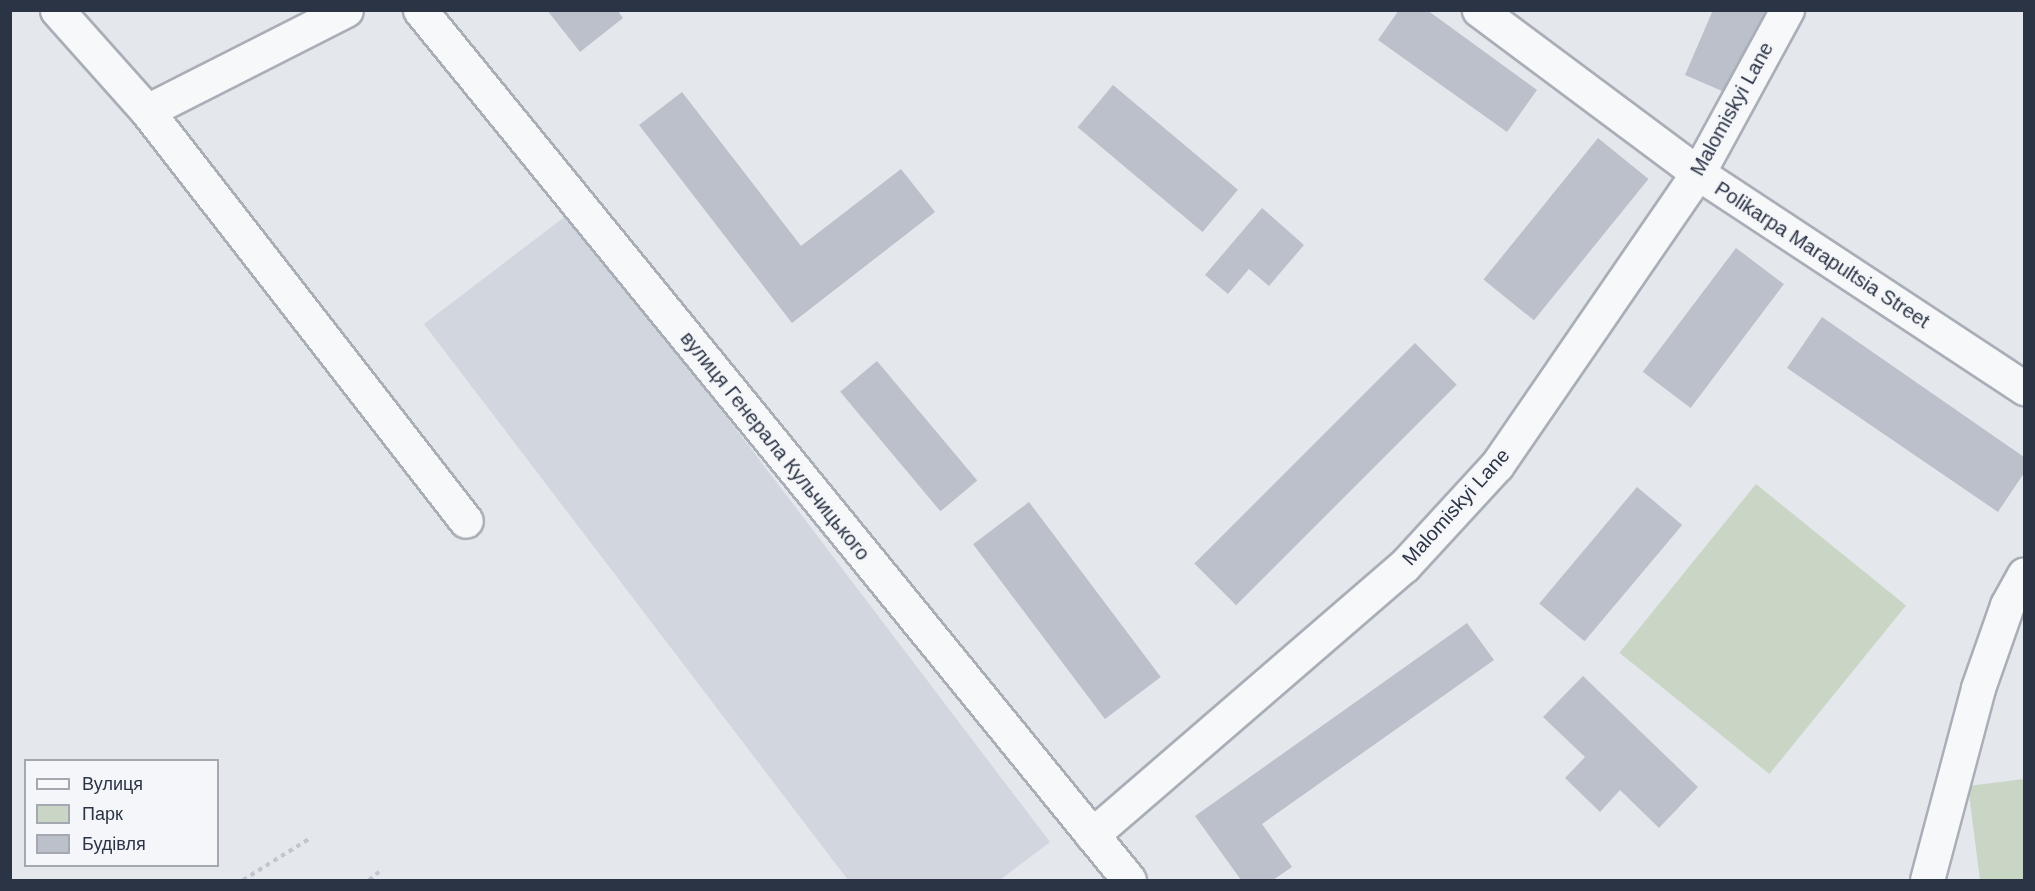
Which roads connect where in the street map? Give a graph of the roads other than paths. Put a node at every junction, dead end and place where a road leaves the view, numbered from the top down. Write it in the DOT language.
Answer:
graph roads {
  1 [pos="57,10"];
  2 [pos="346,10"];
  3 [pos="420,10"];
  4 [pos="1479,10"];
  5 [pos="1787,10"];
  6 [pos="147,111"];
  7 [pos="1698,173"];
  8 [pos="2025,388"];
  9 [pos="466,521"];
  10 [pos="2025,574"];
  11 [pos="1092,835"];
  12 [pos="1129,880"];
  13 [pos="1927,880"];
  1 -- 6 [label="street"];
  2 -- 6 [label="street"];
  3 -- 11 [label="street, вулиця Генерала Кульчицького"];
  4 -- 7 [label="street, Polikarpa Marapultsia Street"];
  5 -- 7 [label="street, Malomiskyi Lane"];
  6 -- 9 [label="street"];
  7 -- 8 [label="street, Polikarpa Marapultsia Street"];
  7 -- 11 [label="street, Malomiskyi Lane"];
  10 -- 13 [label="street"];
  11 -- 12 [label="street, вулиця Генерала Кульчицького"];
}
